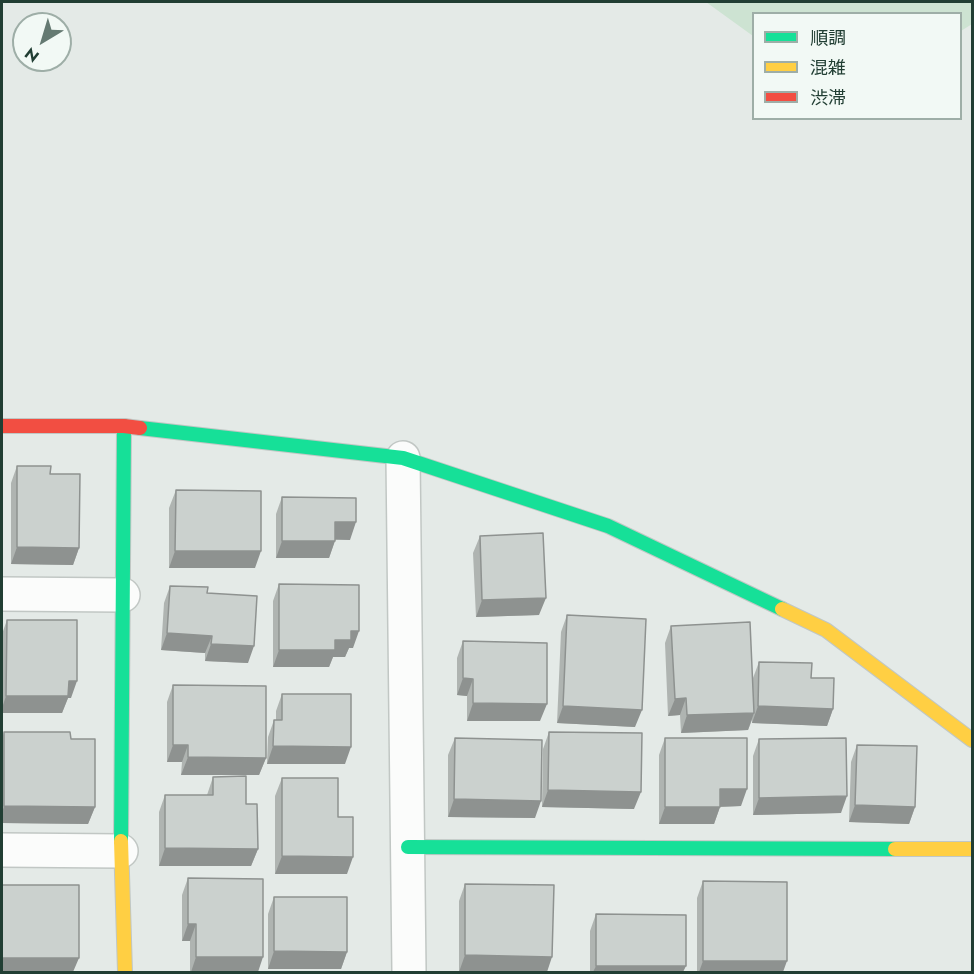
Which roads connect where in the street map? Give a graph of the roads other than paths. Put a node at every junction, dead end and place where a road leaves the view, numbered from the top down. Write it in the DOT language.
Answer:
graph roads {
  1 [pos="2,426"];
  2 [pos="124,426"];
  3 [pos="403,458"];
  4 [pos="2,594"];
  5 [pos="123,595"];
  6 [pos="972,740"];
  7 [pos="408,847"];
  8 [pos="972,849"];
  9 [pos="2,850"];
  10 [pos="121,851"];
  11 [pos="125,972"];
  12 [pos="409,972"];
  1 -- 2 [label="street"];
  2 -- 3 [label="street"];
  2 -- 5 [label="street"];
  3 -- 6 [label="street"];
  3 -- 7 [label="street"];
  4 -- 5 [label="street"];
  5 -- 10 [label="street"];
  7 -- 8 [label="street"];
  7 -- 12 [label="street"];
  9 -- 10 [label="street"];
  10 -- 11 [label="street"];
}
